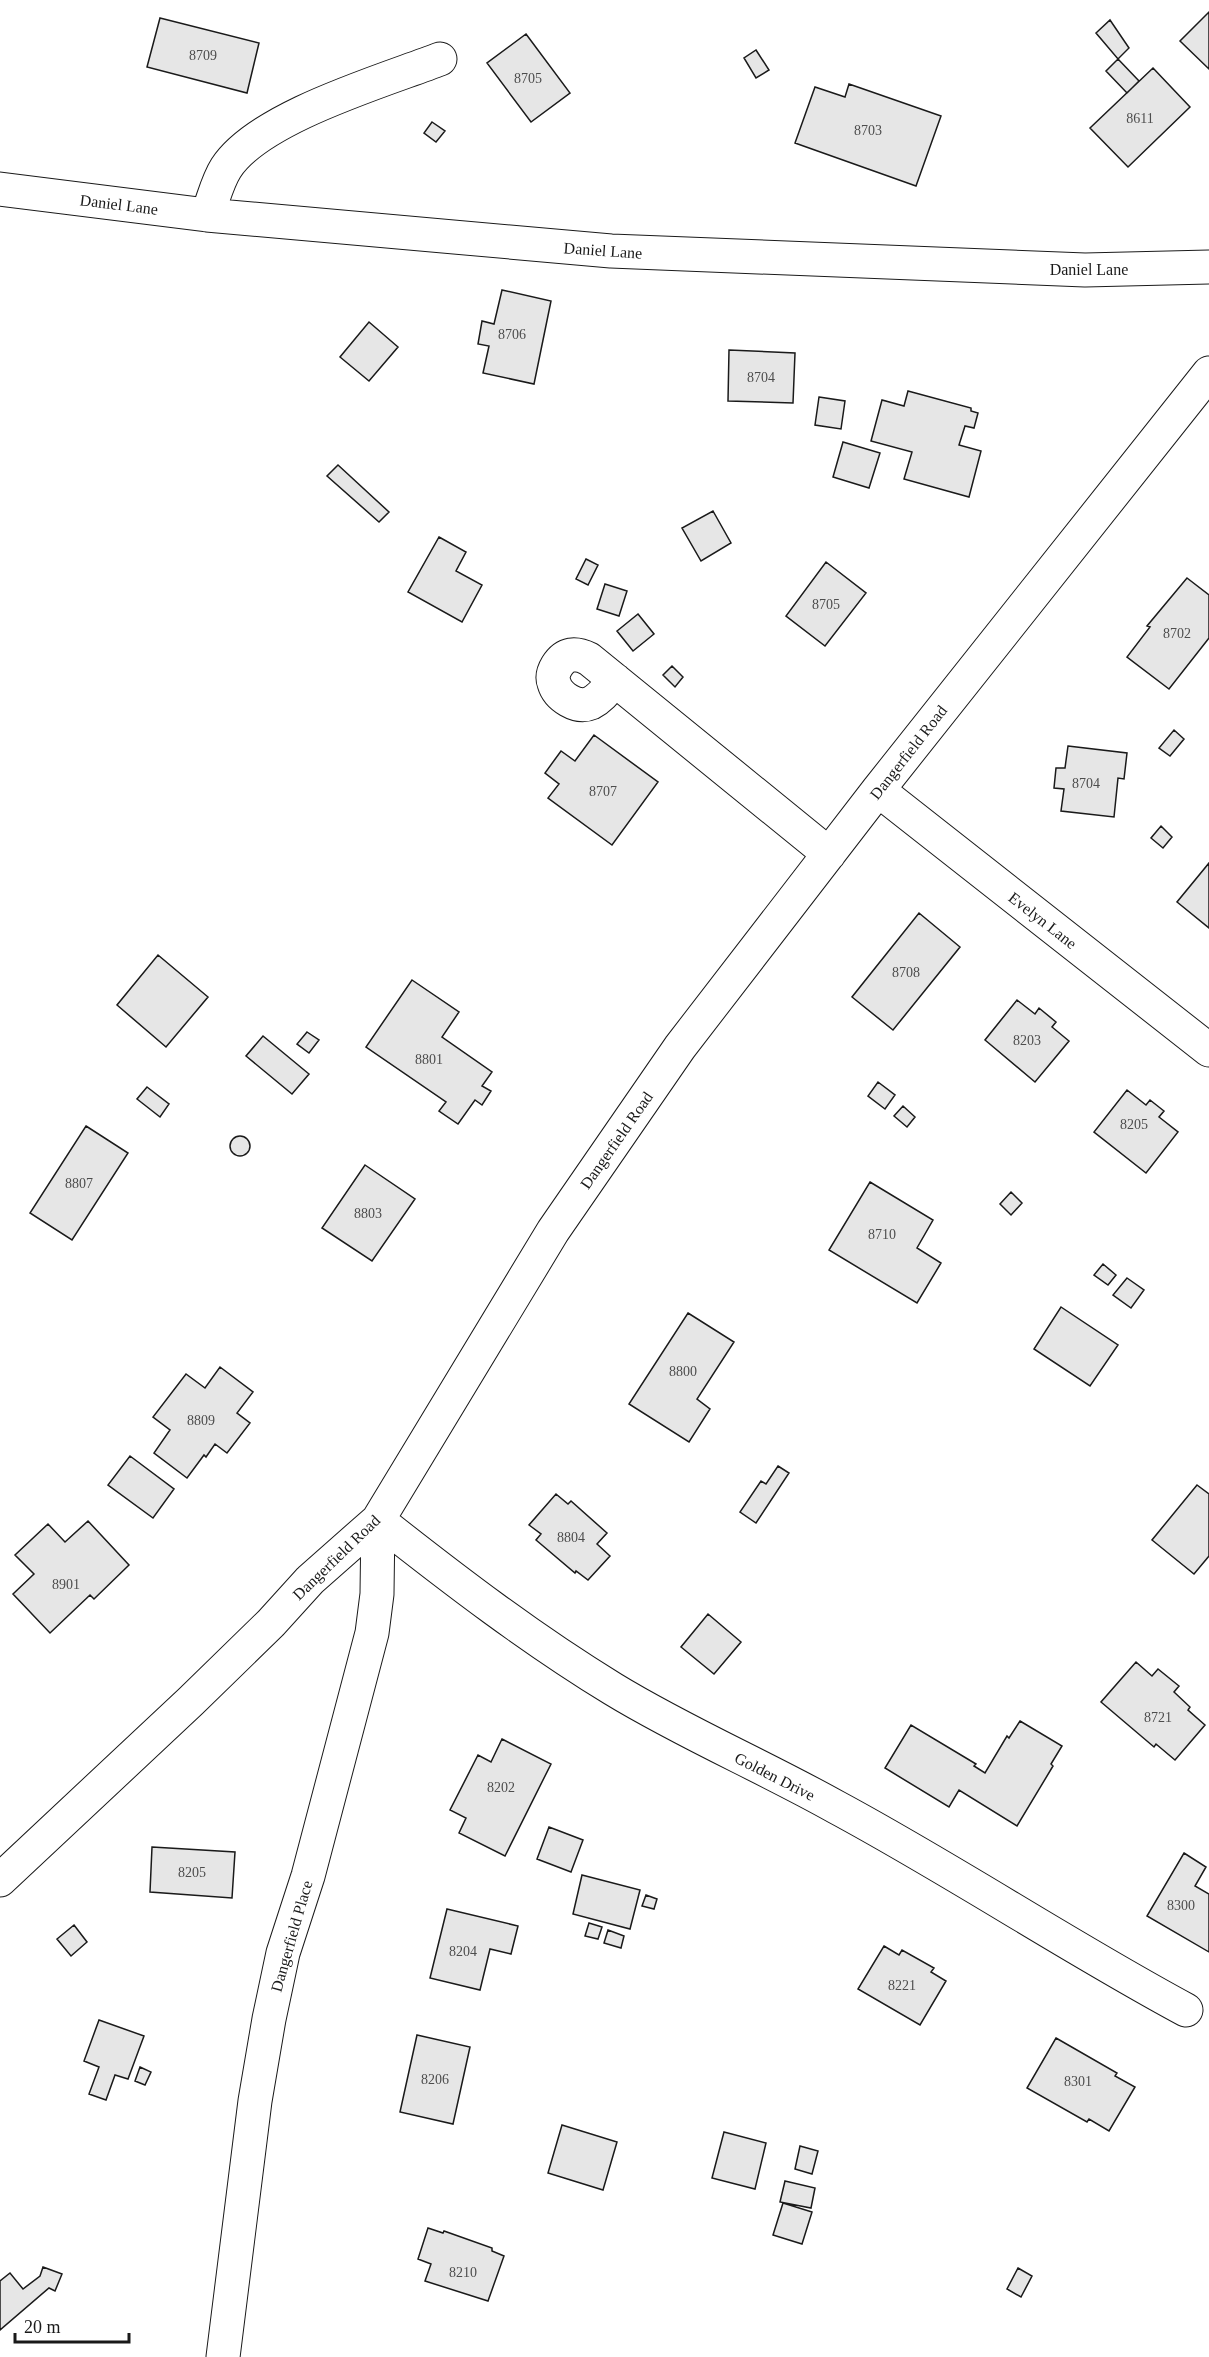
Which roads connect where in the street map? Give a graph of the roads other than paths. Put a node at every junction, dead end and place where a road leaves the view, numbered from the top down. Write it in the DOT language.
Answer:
graph roads {
  1 [pos="440,59"];
  2 [pos="0,189"];
  3 [pos="207,215"];
  4 [pos="1209,267"];
  5 [pos="1209,373"];
  6 [pos="615,680"];
  7 [pos="878,790"];
  8 [pos="829,854"];
  9 [pos="1209,1050"];
  10 [pos="378,1520"];
  11 [pos="0,1880"];
  12 [pos="1186,2010"];
  13 [pos="223,2357"];
  1 -- 3 [label="street"];
  2 -- 3 [label="street, Daniel Lane"];
  3 -- 4 [label="street, Daniel Lane"];
  5 -- 7 [label="street, Dangerfield Road"];
  6 -- 8 [label="street"];
  7 -- 8 [label="street, Dangerfield Road"];
  7 -- 9 [label="street, Evelyn Lane"];
  8 -- 10 [label="street, Dangerfield Road"];
  10 -- 11 [label="street, Dangerfield Road"];
  10 -- 12 [label="street, Golden Drive"];
  10 -- 13 [label="street, Dangerfield Place"];
}
